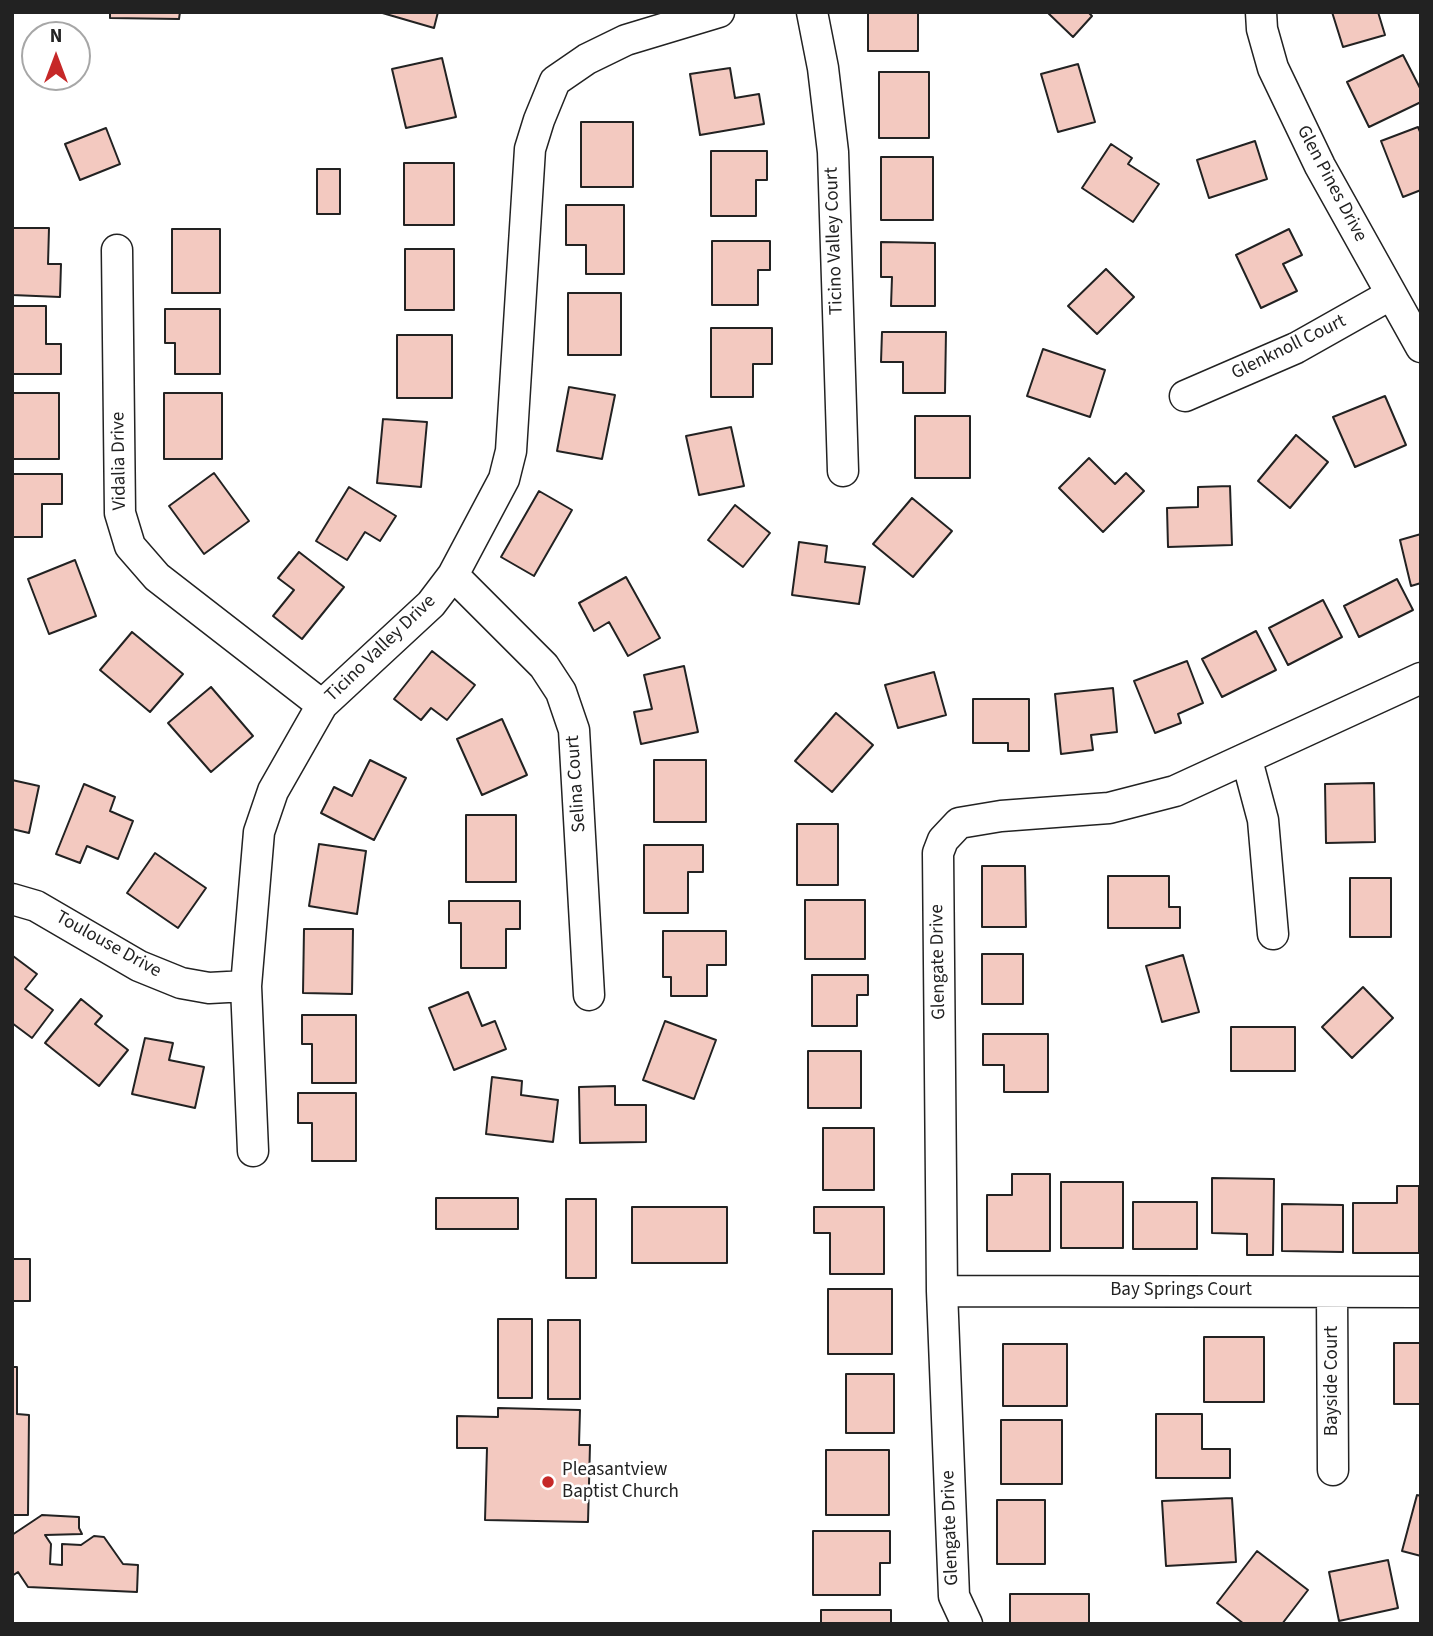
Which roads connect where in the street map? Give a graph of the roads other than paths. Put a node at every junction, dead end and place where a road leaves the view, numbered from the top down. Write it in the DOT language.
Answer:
graph roads {
  1 [pos="719,12"];
  2 [pos="812,12"];
  3 [pos="1261,12"];
  4 [pos="117,250"];
  5 [pos="1390,295"];
  6 [pos="1421,347"];
  7 [pos="1185,396"];
  8 [pos="843,471"];
  9 [pos="453,575"];
  10 [pos="1421,678"];
  11 [pos="322,705"];
  12 [pos="1247,760"];
  13 [pos="12,899"];
  14 [pos="1273,934"];
  15 [pos="246,986"];
  16 [pos="589,996"];
  17 [pos="253,1150"];
  18 [pos="942,1291"];
  19 [pos="1332,1292"];
  20 [pos="1421,1292"];
  21 [pos="1333,1470"];
  22 [pos="954,1596"];
  23 [pos="941,1624"];
  24 [pos="967,1624"];
  1 -- 9 [label="street, Ticino Valley Drive"];
  2 -- 8 [label="street, Ticino Valley Court"];
  3 -- 5 [label="street, Glen Pines Drive"];
  4 -- 11 [label="street, Vidalia Drive"];
  5 -- 6 [label="street, Glen Pines Drive"];
  5 -- 7 [label="street, Glenknoll Court"];
  9 -- 11 [label="street, Ticino Valley Drive"];
  9 -- 16 [label="street, Selina Court"];
  10 -- 12 [label="street, Glengate Drive"];
  11 -- 15 [label="street, Ticino Valley Drive"];
  12 -- 14 [label="street"];
  12 -- 18 [label="street, Glengate Drive"];
  13 -- 15 [label="street, Toulouse Drive"];
  15 -- 17 [label="street, Ticino Valley Drive"];
  18 -- 19 [label="street, Bay Springs Court"];
  18 -- 22 [label="street, Glengate Drive"];
  19 -- 20 [label="street, Bay Springs Court"];
  19 -- 21 [label="street, Bayside Court"];
  22 -- 23 [label="street, Glengate Drive"];
  22 -- 24 [label="street, Glengate Drive"];
}
